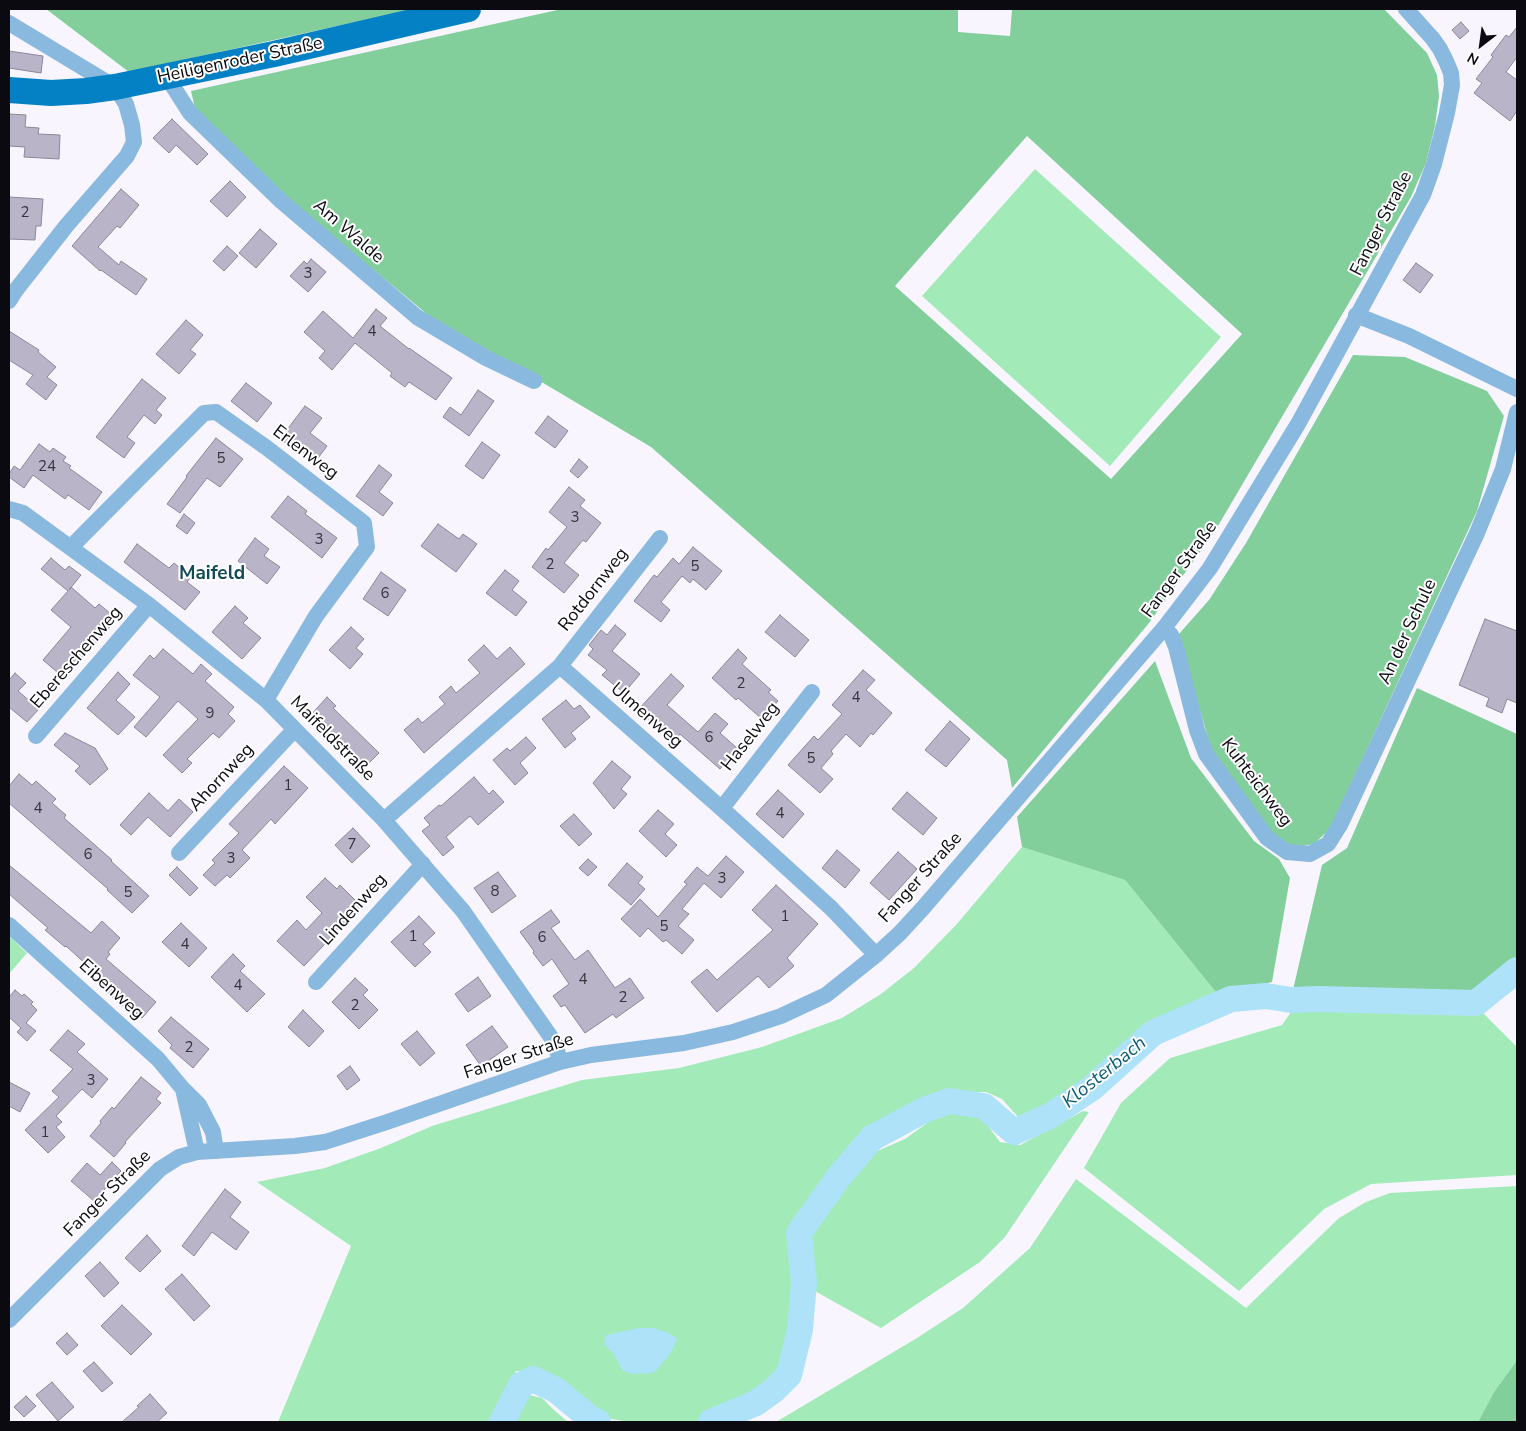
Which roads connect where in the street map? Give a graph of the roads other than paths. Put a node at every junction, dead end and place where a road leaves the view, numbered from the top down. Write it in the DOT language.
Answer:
graph roads {
  1 [pos="468,9"];
  2 [pos="1406,9"];
  3 [pos="9,23"];
  4 [pos="166,77"];
  5 [pos="116,87"];
  6 [pos="9,90"];
  7 [pos="9,301"];
  8 [pos="1356,315"];
  9 [pos="534,381"];
  10 [pos="1517,389"];
  11 [pos="1517,412"];
  12 [pos="10,509"];
  13 [pos="660,538"];
  14 [pos="71,547"];
  15 [pos="149,605"];
  16 [pos="1164,628"];
  17 [pos="560,666"];
  18 [pos="812,692"];
  19 [pos="266,700"];
  20 [pos="294,730"];
  21 [pos="36,736"];
  22 [pos="722,808"];
  23 [pos="384,820"];
  24 [pos="179,853"];
  25 [pos="1310,854"];
  26 [pos="423,864"];
  27 [pos="9,925"];
  28 [pos="876,954"];
  29 [pos="316,982"];
  30 [pos="560,1062"];
  31 [pos="183,1089"];
  32 [pos="216,1151"];
  33 [pos="197,1152"];
  34 [pos="9,1320"];
  1 -- 4 [label="main road, Heiligenroder Straße"];
  2 -- 8 [label="street, Fanger Straße"];
  3 -- 5 [label="street"];
  4 -- 5 [label="main road, Heiligenroder Straße"];
  4 -- 9 [label="street, Am Walde"];
  5 -- 6 [label="main road, Heiligenroder Straße"];
  5 -- 7 [label="street"];
  8 -- 10 [label="street"];
  8 -- 16 [label="street, Fanger Straße"];
  11 -- 25 [label="street, An der Schule"];
  12 -- 14 [label="street, Maifeldstraße"];
  13 -- 17 [label="street, Rotdornweg"];
  14 -- 15 [label="street, Maifeldstraße"];
  14 -- 19 [label="street, Erlenweg"];
  15 -- 19 [label="street, Maifeldstraße"];
  15 -- 21 [label="street, Ebereschenweg"];
  16 -- 25 [label="street, Kuhteichweg"];
  16 -- 28 [label="street, Fanger Straße"];
  17 -- 22 [label="street, Ulmenweg"];
  17 -- 23 [label="street"];
  18 -- 22 [label="street, Haselweg"];
  19 -- 20 [label="street, Maifeldstraße"];
  20 -- 23 [label="street, Maifeldstraße"];
  20 -- 24 [label="street, Ahornweg"];
  22 -- 28 [label="street, Ulmenweg"];
  23 -- 26 [label="street, Maifeldstraße"];
  26 -- 29 [label="street, Lindenweg"];
  26 -- 30 [label="street, Maifeldstraße"];
  27 -- 31 [label="street, Eibenweg"];
  28 -- 30 [label="street, Fanger Straße"];
  30 -- 32 [label="street, Fanger Straße"];
  31 -- 32 [label="street, Eibenweg"];
  31 -- 33 [label="street, Eibenweg"];
  32 -- 33 [label="street, Fanger Straße"];
  33 -- 34 [label="street, Fanger Straße"];
}
